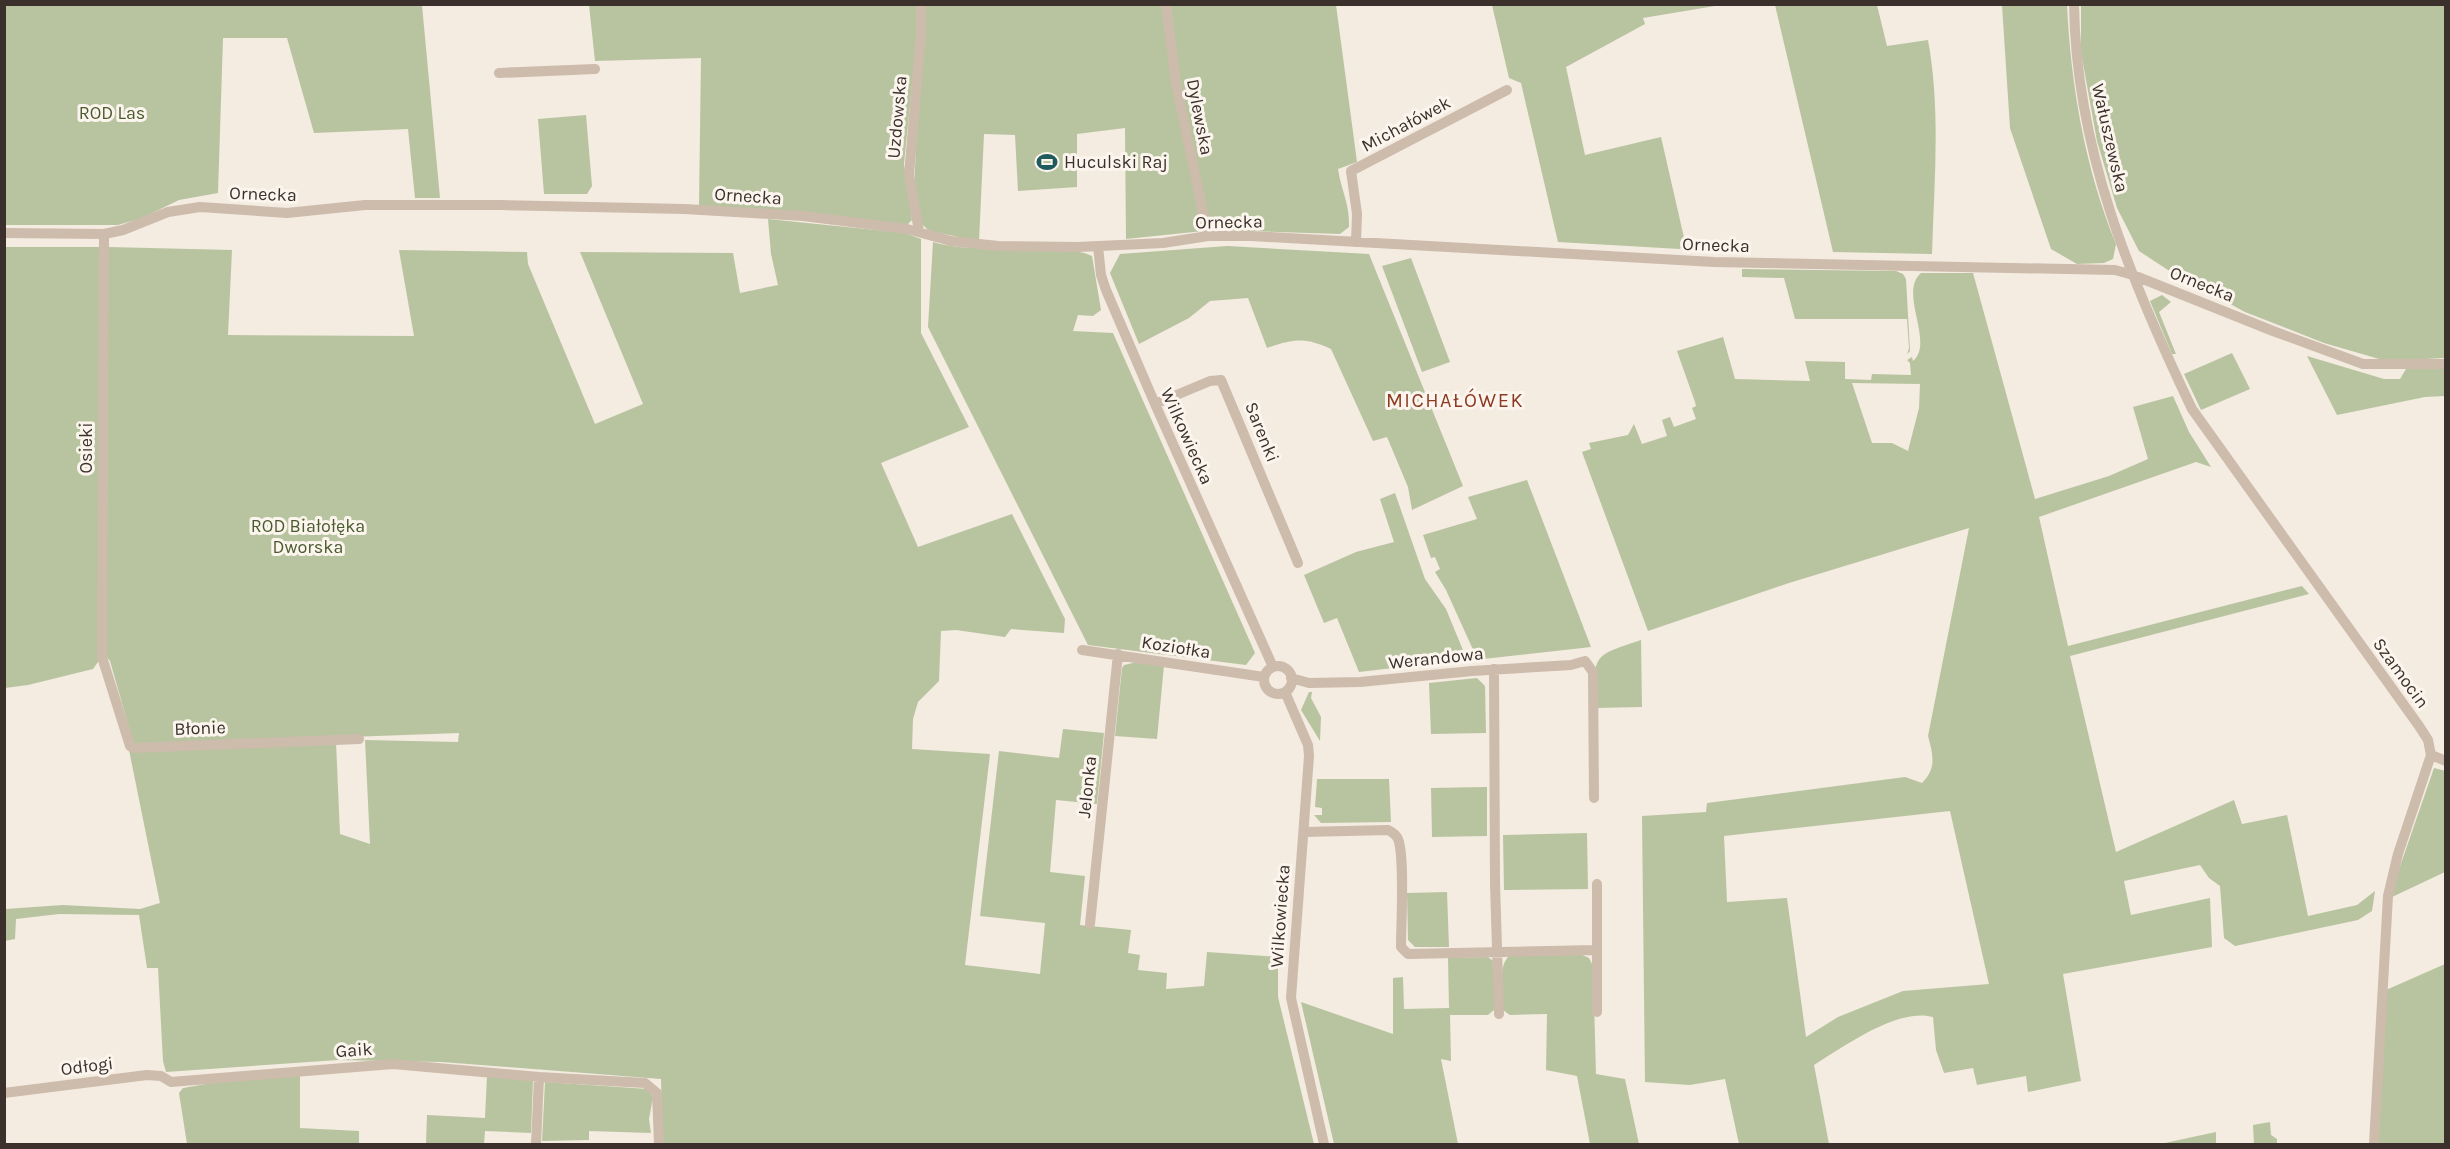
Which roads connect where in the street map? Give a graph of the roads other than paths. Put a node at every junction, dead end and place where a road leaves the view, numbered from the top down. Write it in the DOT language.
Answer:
graph roads {
  1 [pos="921,4"];
  2 [pos="1166,4"];
  3 [pos="2074,4"];
  4 [pos="595,69"];
  5 [pos="499,74"];
  6 [pos="1507,90"];
  7 [pos="919,231"];
  8 [pos="4,233"];
  9 [pos="104,234"];
  10 [pos="1208,236"];
  11 [pos="1356,242"];
  12 [pos="1098,246"];
  13 [pos="2133,274"];
  14 [pos="2445,364"];
  15 [pos="1155,404"];
  16 [pos="1298,563"];
  17 [pos="1082,650"];
  18 [pos="1118,654"];
  19 [pos="102,662"];
  20 [pos="1273,667"];
  21 [pos="1494,669"];
  22 [pos="1264,677"];
  23 [pos="1291,678"];
  24 [pos="1285,692"];
  25 [pos="359,739"];
  26 [pos="2431,755"];
  27 [pos="2445,761"];
  28 [pos="1594,798"];
  29 [pos="1304,832"];
  30 [pos="1597,884"];
  31 [pos="1090,924"];
  32 [pos="1596,950"];
  33 [pos="1498,952"];
  34 [pos="1597,1012"];
  35 [pos="1499,1014"];
  36 [pos="539,1077"];
  37 [pos="171,1082"];
  38 [pos="4,1093"];
  39 [pos="536,1144"];
  40 [pos="659,1144"];
  41 [pos="1324,1144"];
  42 [pos="2374,1144"];
  1 -- 7 [label="street, Uzdowska"];
  2 -- 10 [label="street, Dylewska"];
  3 -- 13 [label="street, Wałuszewska"];
  4 -- 5 [label="street"];
  6 -- 11 [label="street, Michałówek"];
  7 -- 9 [label="street, Ornecka"];
  7 -- 12 [label="street, Ornecka"];
  8 -- 9 [label="street, Ornecka"];
  9 -- 19 [label="street, Osieki"];
  10 -- 11 [label="street, Ornecka"];
  10 -- 12 [label="street, Ornecka"];
  11 -- 13 [label="street, Ornecka"];
  12 -- 15 [label="street, Wilkowiecka"];
  13 -- 14 [label="street, Ornecka"];
  13 -- 26 [label="street, Szamocin"];
  15 -- 16 [label="street, Sarenki"];
  15 -- 20 [label="street, Wilkowiecka"];
  17 -- 18 [label="street, Koziołka"];
  18 -- 22 [label="street, Koziołka"];
  18 -- 31 [label="street, Jelonka"];
  19 -- 25 [label="street, Błonie"];
  20 -- 22 [label="street"];
  20 -- 23 [label="street"];
  21 -- 23 [label="street, Werandowa"];
  21 -- 28 [label="street, Werandowa"];
  21 -- 33 [label="street"];
  22 -- 24 [label="street"];
  23 -- 24 [label="street"];
  24 -- 29 [label="street, Wilkowiecka"];
  26 -- 27 [label="street"];
  26 -- 42 [label="street"];
  29 -- 33 [label="street"];
  29 -- 41 [label="street, Wilkowiecka"];
  30 -- 32 [label="street"];
  32 -- 33 [label="street"];
  32 -- 34 [label="street"];
  33 -- 35 [label="street"];
  36 -- 37 [label="street, Gaik"];
  36 -- 39 [label="street"];
  36 -- 40 [label="street, Gaik"];
  37 -- 38 [label="street, Odłogi"];
}
